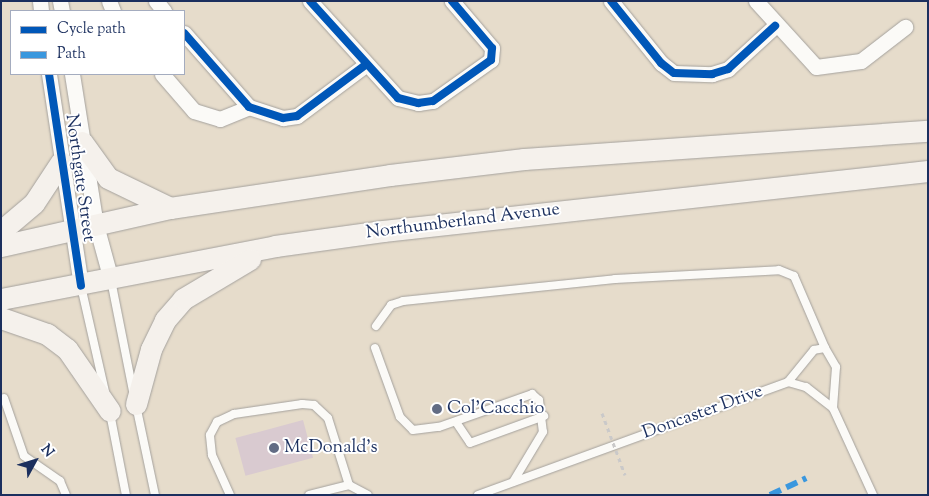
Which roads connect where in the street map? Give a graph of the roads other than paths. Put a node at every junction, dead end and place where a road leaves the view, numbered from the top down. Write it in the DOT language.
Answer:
graph roads {
  1 [pos="310,1"];
  2 [pos="452,1"];
  3 [pos="611,1"];
  4 [pos="756,1"];
  5 [pos="775,26"];
  6 [pos="905,27"];
  7 [pos="185,34"];
  8 [pos="364,66"];
  9 [pos="49,75"];
  10 [pos="72,75"];
  11 [pos="163,75"];
  12 [pos="249,107"];
  13 [pos="928,130"];
  14 [pos="82,142"];
  15 [pos="61,162"];
  16 [pos="928,171"];
  17 [pos="170,208"];
  18 [pos="97,227"];
  19 [pos="1,231"];
  20 [pos="70,233"];
  21 [pos="1,246"];
  22 [pos="275,246"];
  23 [pos="111,280"];
  24 [pos="81,286"];
  25 [pos="1,299"];
  26 [pos="1,318"];
  27 [pos="376,326"];
  28 [pos="375,348"];
  29 [pos="825,348"];
  30 [pos="788,382"];
  31 [pos="4,398"];
  32 [pos="136,404"];
  33 [pos="833,408"];
  34 [pos="110,411"];
  35 [pos="544,416"];
  36 [pos="456,422"];
  37 [pos="514,482"];
  38 [pos="349,486"];
  39 [pos="66,495"];
  40 [pos="126,495"];
  41 [pos="156,495"];
  42 [pos="230,495"];
  43 [pos="309,495"];
  44 [pos="368,495"];
  45 [pos="478,495"];
  46 [pos="873,495"];
  1 -- 8 [label="street"];
  2 -- 8 [label="street"];
  3 -- 5 [label="street"];
  4 -- 5 [label="street"];
  5 -- 6 [label="street"];
  7 -- 12 [label="street"];
  8 -- 12 [label="street"];
  9 -- 15 [label="street, Northgate Street"];
  10 -- 14 [label="street, Northgate Street"];
  11 -- 12 [label="street"];
  13 -- 17 [label="main road"];
  14 -- 17 [label="main road"];
  14 -- 18 [label="street, Northgate Street"];
  15 -- 19 [label="main road"];
  15 -- 20 [label="street, Northgate Street"];
  16 -- 22 [label="main road, Northumberland Avenue"];
  17 -- 18 [label="main road"];
  18 -- 20 [label="main road"];
  18 -- 23 [label="street, Northgate Street"];
  20 -- 21 [label="main road"];
  20 -- 24 [label="street, Northgate Street"];
  22 -- 23 [label="main road, Northumberland Avenue"];
  22 -- 32 [label="main road"];
  23 -- 24 [label="main road, Northumberland Avenue"];
  23 -- 32 [label="lane, Northgate Street"];
  24 -- 25 [label="main road, Northumberland Avenue"];
  24 -- 34 [label="lane, Northgate Street"];
  26 -- 34 [label="main road"];
  27 -- 29 [label="lane"];
  28 -- 36 [label="lane"];
  29 -- 30 [label="lane"];
  29 -- 33 [label="lane"];
  30 -- 33 [label="lane"];
  30 -- 37 [label="lane, Doncaster Drive"];
  31 -- 39 [label="lane"];
  32 -- 41 [label="lane, Northgate Street"];
  33 -- 46 [label="lane"];
  34 -- 40 [label="lane, Northgate Street"];
  35 -- 36 [label="lane"];
  35 -- 36 [label="lane"];
  35 -- 37 [label="lane"];
  37 -- 45 [label="lane, Doncaster Drive"];
  38 -- 42 [label="lane"];
  38 -- 43 [label="lane"];
  38 -- 44 [label="lane"];
}
